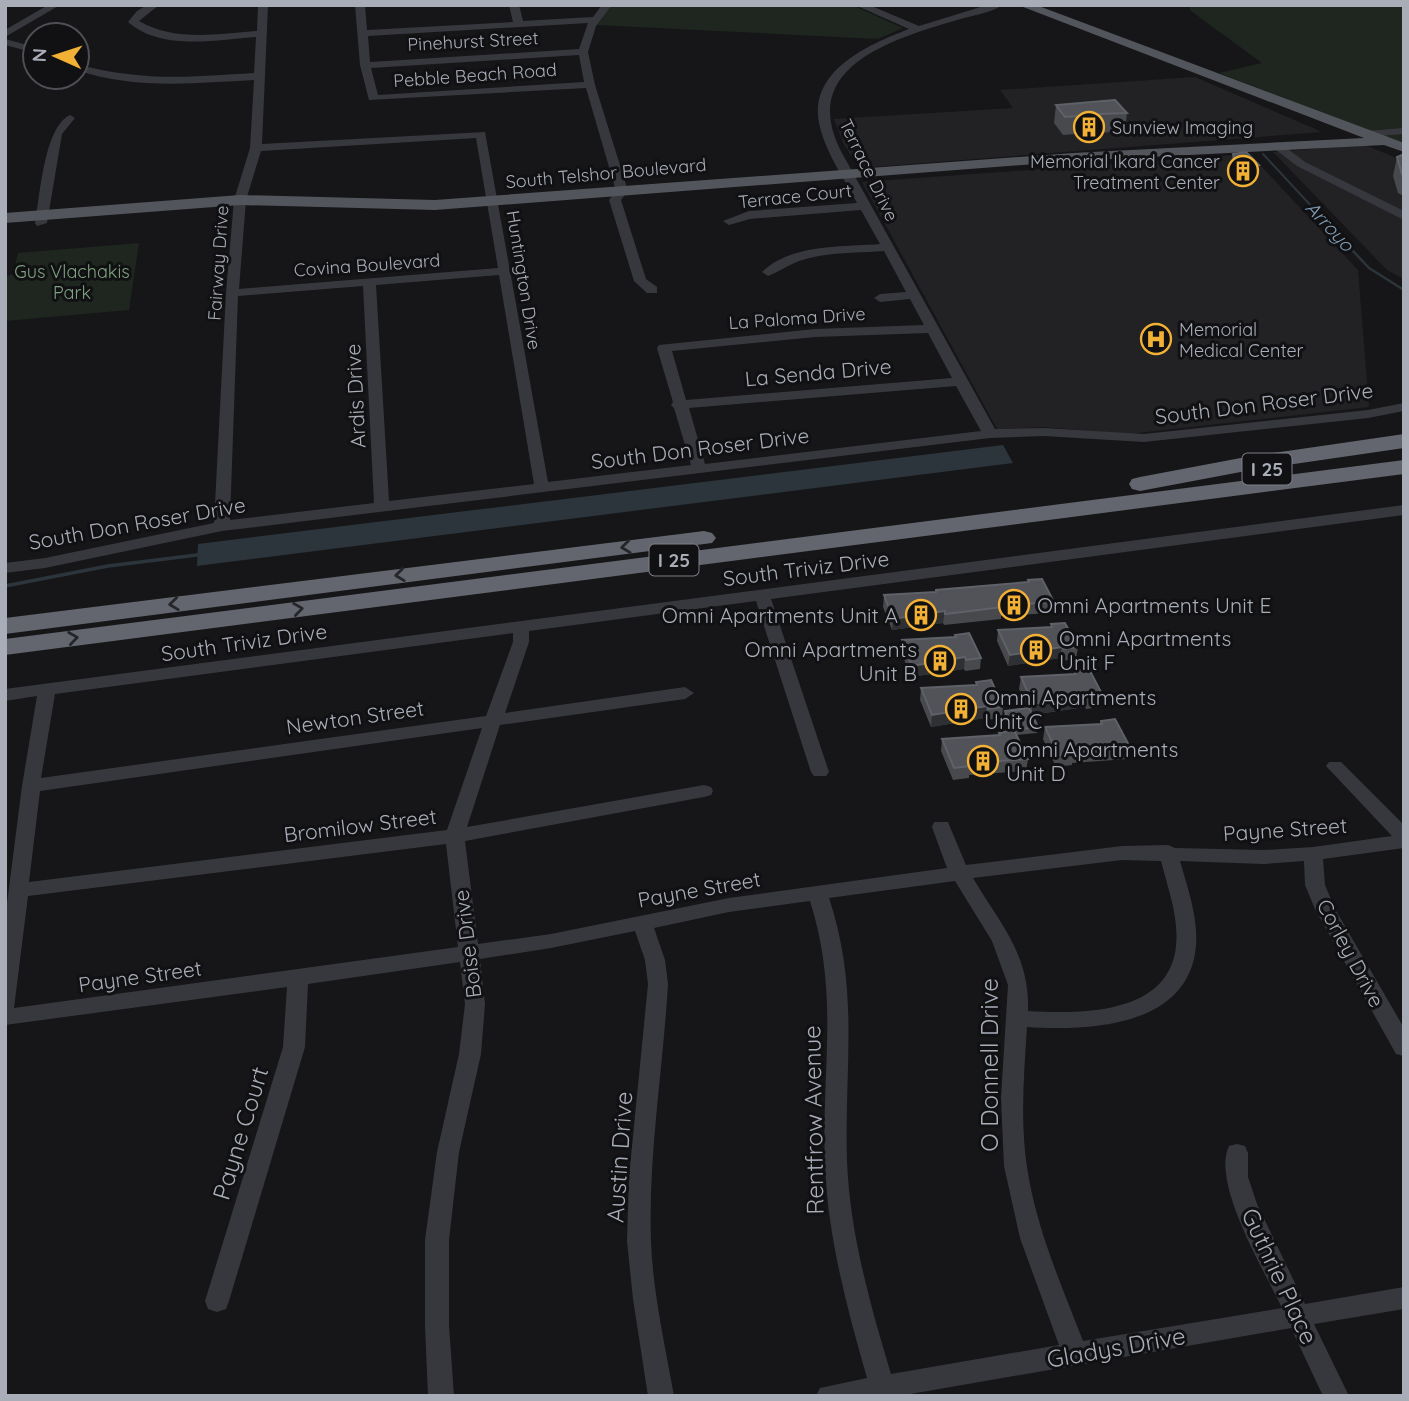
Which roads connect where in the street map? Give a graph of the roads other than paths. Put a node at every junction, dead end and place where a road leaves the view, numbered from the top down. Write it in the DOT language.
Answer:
graph roads {
  1 [pos="55,5"];
  2 [pos="154,5"];
  3 [pos="263,5"];
  4 [pos="360,5"];
  5 [pos="514,5"];
  6 [pos="607,5"];
  7 [pos="860,5"];
  8 [pos="998,5"];
  9 [pos="1024,5"];
  10 [pos="594,20"];
  11 [pos="519,24"];
  12 [pos="918,29"];
  13 [pos="363,33"];
  14 [pos="5,34"];
  15 [pos="262,34"];
  16 [pos="583,52"];
  17 [pos="365,65"];
  18 [pos="91,71"];
  19 [pos="260,76"];
  20 [pos="590,85"];
  21 [pos="1255,92"];
  22 [pos="70,118"];
  23 [pos="1320,121"];
  24 [pos="1404,131"];
  25 [pos="1363,137"];
  26 [pos="1320,138"];
  27 [pos="1404,140"];
  28 [pos="1386,141"];
  29 [pos="256,148"];
  30 [pos="1280,148"];
  31 [pos="1404,148"];
  32 [pos="1209,150"];
  33 [pos="1404,155"];
  34 [pos="1093,158"];
  35 [pos="1039,162"];
  36 [pos="849,176"];
  37 [pos="619,195"];
  38 [pos="240,204"];
  39 [pos="495,205"];
  40 [pos="865,206"];
  41 [pos="1404,216"];
  42 [pos="5,218"];
  43 [pos="42,219"];
  44 [pos="729,220"];
  45 [pos="5,226"];
  46 [pos="887,247"];
  47 [pos="504,271"];
  48 [pos="768,272"];
  49 [pos="369,283"];
  50 [pos="652,290"];
  51 [pos="232,293"];
  52 [pos="914,295"];
  53 [pos="880,298"];
  54 [pos="933,329"];
  55 [pos="961,381"];
  56 [pos="678,405"];
  57 [pos="1404,407"];
  58 [pos="990,434"];
  59 [pos="1404,441"];
  60 [pos="1404,452"];
  61 [pos="1404,467"];
  62 [pos="699,469"];
  63 [pos="1404,484"];
  64 [pos="1131,486"];
  65 [pos="542,489"];
  66 [pos="382,506"];
  67 [pos="1404,510"];
  68 [pos="222,526"];
  69 [pos="5,568"];
  70 [pos="446,589"];
  71 [pos="762,595"];
  72 [pos="5,626"];
  73 [pos="521,627"];
  74 [pos="5,647"];
  75 [pos="47,690"];
  76 [pos="685,693"];
  77 [pos="5,695"];
  78 [pos="493,720"];
  79 [pos="1335,766"];
  80 [pos="820,772"];
  81 [pos="31,786"];
  82 [pos="704,791"];
  83 [pos="941,827"];
  84 [pos="455,836"];
  85 [pos="1404,839"];
  86 [pos="1168,852"];
  87 [pos="1312,854"];
  88 [pos="959,873"];
  89 [pos="19,890"];
  90 [pos="817,893"];
  91 [pos="642,923"];
  92 [pos="468,953"];
  93 [pos="298,978"];
  94 [pos="5,1005"];
  95 [pos="5,1017"];
  96 [pos="1017,1018"];
  97 [pos="1404,1048"];
  98 [pos="1237,1153"];
  99 [pos="1404,1298"];
  100 [pos="217,1301"];
  101 [pos="1298,1316"];
  102 [pos="1075,1354"];
  103 [pos="882,1387"];
  104 [pos="441,1396"];
  105 [pos="661,1396"];
  106 [pos="829,1396"];
  107 [pos="1336,1396"];
  1 -- 14 [label="street"];
  2 -- 15 [label="street"];
  3 -- 15 [label="street, Fairway Drive"];
  4 -- 13 [label="street, Pebble Beach Road"];
  5 -- 11 [label="street"];
  6 -- 10 [label="street"];
  7 -- 12 [label="street"];
  8 -- 12 [label="street, Terrace Drive"];
  9 -- 21 [label="main road"];
  10 -- 11 [label="street"];
  10 -- 16 [label="street"];
  11 -- 13 [label="street"];
  12 -- 36 [label="street, Terrace Drive"];
  13 -- 17 [label="street, Pebble Beach Road"];
  15 -- 19 [label="street, Fairway Drive"];
  16 -- 17 [label="street, Pinehurst Street"];
  16 -- 20 [label="street"];
  17 -- 20 [label="street, Pebble Beach Road"];
  18 -- 19 [label="street"];
  19 -- 29 [label="street, Fairway Drive"];
  20 -- 37 [label="street"];
  21 -- 23 [label="main road"];
  21 -- 25 [label="main road"];
  22 -- 43 [label="street"];
  23 -- 25 [label="main road"];
  23 -- 26 [label="main road"];
  24 -- 25 [label="street, South Telshor Boulevard"];
  25 -- 26 [label="main road, South Telshor Boulevard"];
  25 -- 28 [label="main road, South Telshor Boulevard"];
  25 -- 30 [label="main road, South Telshor Boulevard"];
  25 -- 33 [label="main road"];
  26 -- 32 [label="main road, South Telshor Boulevard"];
  27 -- 28 [label="street, South Telshor Boulevard"];
  28 -- 31 [label="main road"];
  29 -- 38 [label="street, Fairway Drive"];
  29 -- 39 [label="street, Huntington Drive"];
  30 -- 32 [label="main road, South Telshor Boulevard"];
  30 -- 41 [label="street"];
  32 -- 34 [label="main road, South Telshor Boulevard"];
  34 -- 35 [label="main road, South Telshor Boulevard"];
  34 -- 35 [label="main road, South Telshor Boulevard"];
  35 -- 36 [label="main road, South Telshor Boulevard"];
  36 -- 37 [label="main road, South Telshor Boulevard"];
  36 -- 40 [label="street, Terrace Drive"];
  37 -- 39 [label="main road, South Telshor Boulevard"];
  37 -- 50 [label="street"];
  38 -- 39 [label="main road, South Telshor Boulevard"];
  38 -- 43 [label="main road, South Telshor Boulevard"];
  38 -- 51 [label="street, Fairway Drive"];
  39 -- 47 [label="street, Huntington Drive"];
  40 -- 44 [label="street, Terrace Court"];
  40 -- 46 [label="street, Terrace Drive"];
  42 -- 43 [label="main road, South Telshor Boulevard"];
  43 -- 45 [label="main road, South Telshor Boulevard"];
  46 -- 48 [label="street"];
  46 -- 52 [label="street, Terrace Drive"];
  47 -- 49 [label="street, Covina Boulevard"];
  47 -- 65 [label="street, Huntington Drive"];
  49 -- 51 [label="street, Covina Boulevard"];
  49 -- 66 [label="street, Ardis Drive"];
  51 -- 68 [label="street, Fairway Drive"];
  52 -- 53 [label="street"];
  52 -- 54 [label="street, Terrace Drive"];
  54 -- 55 [label="street, Terrace Drive"];
  54 -- 56 [label="street, La Paloma Drive"];
  55 -- 56 [label="street, La Senda Drive"];
  55 -- 58 [label="street, Terrace Drive"];
  56 -- 62 [label="street"];
  57 -- 58 [label="street, South Don Roser Drive"];
  58 -- 62 [label="street, South Don Roser Drive"];
  59 -- 64 [label="highway"];
  60 -- 64 [label="highway, I 25"];
  61 -- 70 [label="highway, I 25"];
  62 -- 65 [label="street, South Don Roser Drive"];
  63 -- 70 [label="highway"];
  64 -- 72 [label="highway, I 25, one-way"];
  65 -- 66 [label="street, South Don Roser Drive"];
  66 -- 68 [label="street, South Don Roser Drive"];
  67 -- 71 [label="street, South Triviz Drive"];
  68 -- 69 [label="street, South Don Roser Drive"];
  74 -- 70 [label="highway, I 25, one-way"];
  71 -- 73 [label="street, South Triviz Drive"];
  71 -- 80 [label="street"];
  73 -- 75 [label="street, South Triviz Drive"];
  73 -- 78 [label="street, Boise Drive"];
  75 -- 77 [label="street, South Triviz Drive"];
  75 -- 81 [label="street"];
  76 -- 78 [label="street, Newton Street"];
  78 -- 81 [label="street, Newton Street"];
  78 -- 84 [label="street, Boise Drive"];
  79 -- 85 [label="street"];
  81 -- 89 [label="street"];
  82 -- 84 [label="street, Bromilow Street"];
  83 -- 88 [label="street, O Donnell Drive"];
  84 -- 89 [label="street, Bromilow Street"];
  84 -- 92 [label="street, Boise Drive"];
  85 -- 87 [label="street, Payne Street"];
  86 -- 87 [label="street, Payne Street"];
  86 -- 88 [label="street, Payne Street"];
  86 -- 96 [label="street"];
  87 -- 97 [label="street, Corley Drive"];
  88 -- 90 [label="street, Payne Street"];
  88 -- 96 [label="street, O Donnell Drive"];
  89 -- 94 [label="street"];
  90 -- 91 [label="street, Payne Street"];
  90 -- 103 [label="street, Rentfrow Avenue"];
  91 -- 92 [label="street, Payne Street"];
  91 -- 105 [label="street, Austin Drive"];
  92 -- 93 [label="street, Payne Street"];
  92 -- 104 [label="street, Boise Drive"];
  93 -- 95 [label="street, Payne Street"];
  93 -- 100 [label="street, Payne Court"];
  96 -- 102 [label="street, O Donnell Drive"];
  98 -- 101 [label="street, Guthrie Place"];
  99 -- 101 [label="street, Gladys Drive"];
  101 -- 102 [label="street, Gladys Drive"];
  101 -- 107 [label="street, Guthrie Place"];
  102 -- 103 [label="street, Gladys Drive"];
  103 -- 106 [label="street, Gladys Drive"];
}
